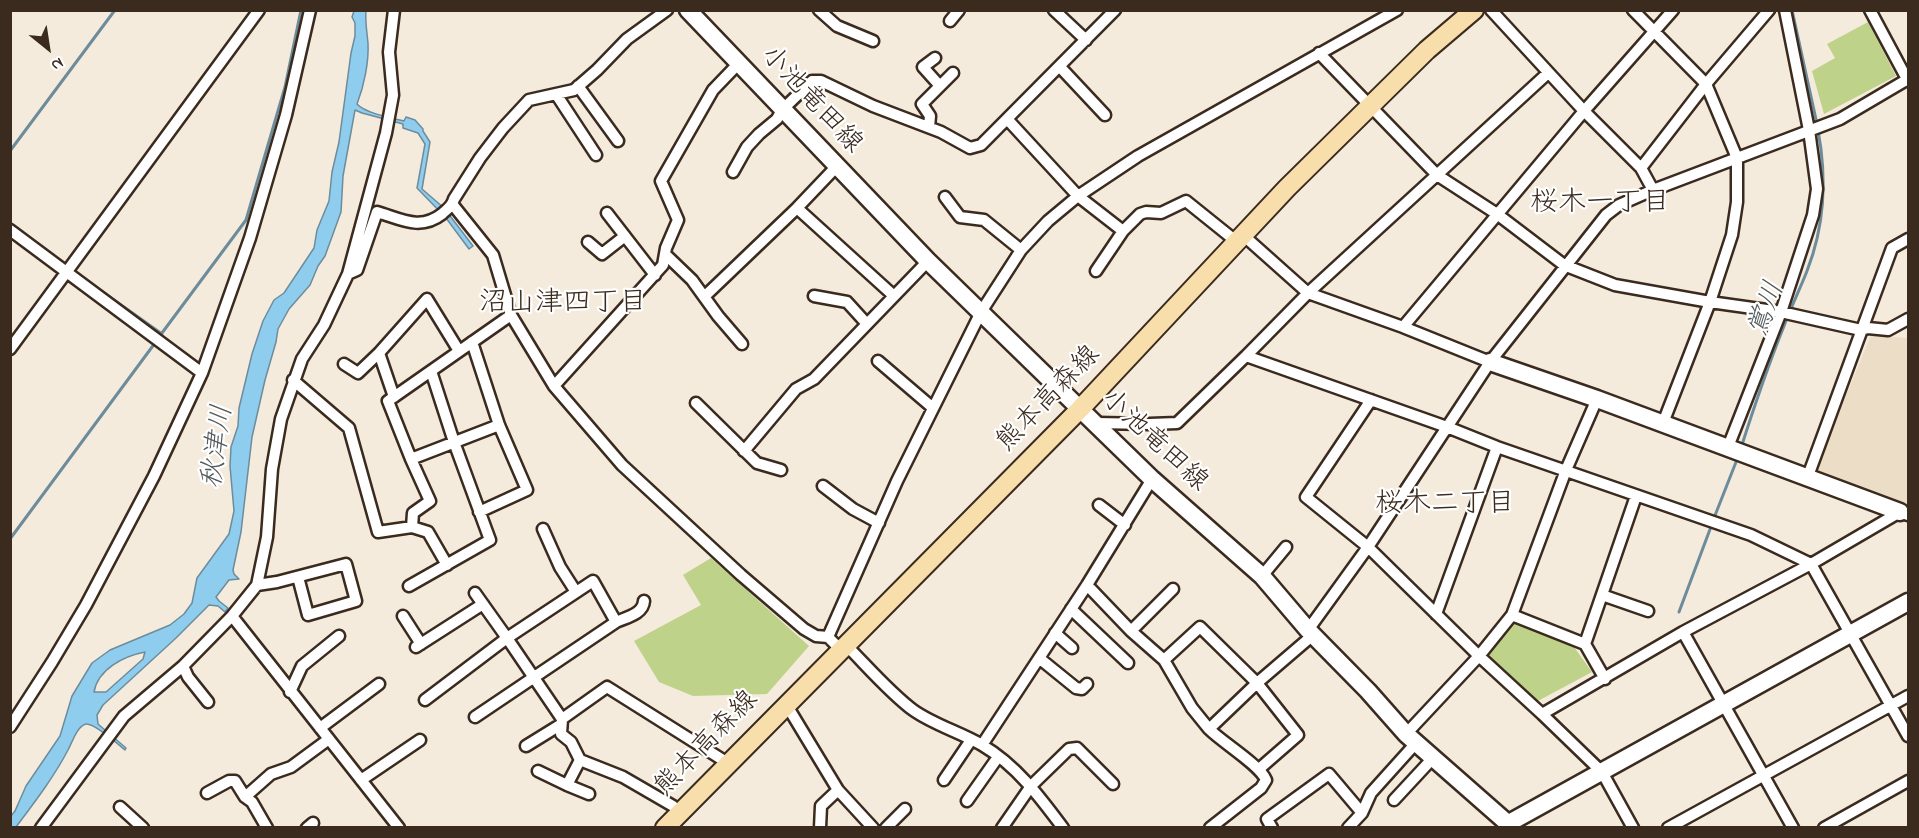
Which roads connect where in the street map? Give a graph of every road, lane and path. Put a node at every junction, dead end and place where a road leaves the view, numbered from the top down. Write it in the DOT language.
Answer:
graph roads {
  1 [pos="259,10"];
  2 [pos="310,10"];
  3 [pos="394,10"];
  4 [pos="667,10"];
  5 [pos="688,10"];
  6 [pos="819,10"];
  7 [pos="959,10"];
  8 [pos="1054,10"];
  9 [pos="1114,10"];
  10 [pos="1397,10"];
  11 [pos="1474,10"];
  12 [pos="1491,10"];
  13 [pos="1633,10"];
  14 [pos="1673,10"];
  15 [pos="1769,10"];
  16 [pos="1785,10"];
  17 [pos="1872,11"];
  18 [pos="950,21"];
  19 [pos="1654,31"];
  20 [pos="1086,40"];
  21 [pos="873,41"];
  22 [pos="1319,53"];
  23 [pos="935,58"];
  24 [pos="739,63"];
  25 [pos="1060,67"];
  26 [pos="953,73"];
  27 [pos="1548,73"];
  28 [pos="1908,80"];
  29 [pos="1706,84"];
  30 [pos="578,86"];
  31 [pos="940,86"];
  32 [pos="556,94"];
  33 [pos="1370,107"];
  34 [pos="782,110"];
  35 [pos="1584,111"];
  36 [pos="1105,115"];
  37 [pos="1008,120"];
  38 [pos="929,128"];
  39 [pos="1809,130"];
  40 [pos="618,141"];
  41 [pos="596,155"];
  42 [pos="1737,158"];
  43 [pos="837,166"];
  44 [pos="1641,168"];
  45 [pos="733,172"];
  46 [pos="1437,176"];
  47 [pos="1653,189"];
  48 [pos="1078,196"];
  49 [pos="945,197"];
  50 [pos="453,205"];
  51 [pos="796,208"];
  52 [pos="607,213"];
  53 [pos="1497,214"];
  54 [pos="10,230"];
  55 [pos="1123,231"];
  56 [pos="625,236"];
  57 [pos="1240,239"];
  58 [pos="1908,239"];
  59 [pos="588,243"];
  60 [pos="1021,250"];
  61 [pos="665,254"];
  62 [pos="928,261"];
  63 [pos="1564,265"];
  64 [pos="67,271"];
  65 [pos="1096,271"];
  66 [pos="348,274"];
  67 [pos="655,274"];
  68 [pos="1308,292"];
  69 [pos="705,296"];
  70 [pos="894,296"];
  71 [pos="814,297"];
  72 [pos="1710,302"];
  73 [pos="981,312"];
  74 [pos="1781,312"];
  75 [pos="511,315"];
  76 [pos="1908,319"];
  77 [pos="867,324"];
  78 [pos="1403,327"];
  79 [pos="1861,330"];
  80 [pos="472,342"];
  81 [pos="742,344"];
  82 [pos="10,349"];
  83 [pos="459,351"];
  84 [pos="379,353"];
  85 [pos="1246,356"];
  86 [pos="878,361"];
  87 [pos="1490,362"];
  88 [pos="344,364"];
  89 [pos="431,371"];
  90 [pos="202,373"];
  91 [pos="293,380"];
  92 [pos="554,386"];
  93 [pos="394,397"];
  94 [pos="1598,399"];
  95 [pos="1371,400"];
  96 [pos="696,403"];
  97 [pos="933,408"];
  98 [pos="1080,409"];
  99 [pos="1096,423"];
  100 [pos="1664,423"];
  101 [pos="499,425"];
  102 [pos="1448,427"];
  103 [pos="454,442"];
  104 [pos="1497,447"];
  105 [pos="1728,447"];
  106 [pos="744,451"];
  107 [pos="411,459"];
  108 [pos="781,470"];
  109 [pos="1566,470"];
  110 [pos="1808,476"];
  111 [pos="1152,479"];
  112 [pos="823,486"];
  113 [pos="1636,496"];
  114 [pos="1099,505"];
  115 [pos="479,512"];
  116 [pos="1904,513"];
  117 [pos="879,523"];
  118 [pos="1125,525"];
  119 [pos="412,527"];
  120 [pos="543,529"];
  121 [pos="1368,546"];
  122 [pos="1286,547"];
  123 [pos="1811,564"];
  124 [pos="447,565"];
  125 [pos="1262,576"];
  126 [pos="298,577"];
  127 [pos="257,585"];
  128 [pos="1087,585"];
  129 [pos="409,586"];
  130 [pos="1173,589"];
  131 [pos="576,592"];
  132 [pos="475,593"];
  133 [pos="1602,595"];
  134 [pos="644,601"];
  135 [pos="1908,602"];
  136 [pos="483,604"];
  137 [pos="1071,609"];
  138 [pos="1648,611"];
  139 [pos="1436,614"];
  140 [pos="1512,615"];
  141 [pos="232,616"];
  142 [pos="404,616"];
  143 [pos="616,622"];
  144 [pos="1131,631"];
  145 [pos="1311,632"];
  146 [pos="1683,632"];
  147 [pos="1055,633"];
  148 [pos="1852,633"];
  149 [pos="339,636"];
  150 [pos="507,638"];
  151 [pos="838,644"];
  152 [pos="1585,644"];
  153 [pos="1072,648"];
  154 [pos="1479,656"];
  155 [pos="1039,658"];
  156 [pos="1164,660"];
  157 [pos="1128,663"];
  158 [pos="183,666"];
  159 [pos="534,679"];
  160 [pos="1605,679"];
  161 [pos="1257,683"];
  162 [pos="379,684"];
  163 [pos="1088,684"];
  164 [pos="290,692"];
  165 [pos="1908,696"];
  166 [pos="425,700"];
  167 [pos="208,702"];
  168 [pos="1724,703"];
  169 [pos="786,704"];
  170 [pos="1891,705"];
  171 [pos="1542,714"];
  172 [pos="475,717"];
  173 [pos="561,722"];
  174 [pos="10,728"];
  175 [pos="320,729"];
  176 [pos="1209,729"];
  177 [pos="1908,736"];
  178 [pos="1411,738"];
  179 [pos="328,739"];
  180 [pos="420,740"];
  181 [pos="971,740"];
  182 [pos="982,745"];
  183 [pos="526,746"];
  184 [pos="998,757"];
  185 [pos="1433,758"];
  186 [pos="580,760"];
  187 [pos="723,760"];
  188 [pos="1259,770"];
  189 [pos="538,771"];
  190 [pos="1602,772"];
  191 [pos="1762,775"];
  192 [pos="361,780"];
  193 [pos="944,780"];
  194 [pos="1908,781"];
  195 [pos="1113,784"];
  196 [pos="567,785"];
  197 [pos="1031,786"];
  198 [pos="838,790"];
  199 [pos="207,793"];
  200 [pos="589,794"];
  201 [pos="245,797"];
  202 [pos="1394,800"];
  203 [pos="967,801"];
  204 [pos="673,806"];
  205 [pos="120,807"];
  206 [pos="905,809"];
  207 [pos="1362,813"];
  208 [pos="1224,823"];
  209 [pos="1508,826"];
  210 [pos="41,828"];
  211 [pos="143,828"];
  212 [pos="267,828"];
  213 [pos="399,828"];
  214 [pos="665,828"];
  215 [pos="820,828"];
  216 [pos="873,828"];
  217 [pos="886,828"];
  218 [pos="1002,828"];
  219 [pos="1063,828"];
  220 [pos="1210,828"];
  221 [pos="1272,828"];
  222 [pos="1348,828"];
  223 [pos="1633,828"];
  224 [pos="1668,828"];
  225 [pos="1793,828"];
  226 [pos="1824,828"];
  1 -- 64 [label="street"];
  2 -- 90 [label="street"];
  3 -- 66 [label="street"];
  4 -- 30 [label="street"];
  5 -- 24 [label="main road, 小池竜田線"];
  6 -- 21 [label="street"];
  7 -- 18 [label="street"];
  8 -- 20 [label="street"];
  9 -- 20 [label="street"];
  10 -- 22 [label="street"];
  11 -- 33 [label="main road, 熊本高森線"];
  12 -- 27 [label="street"];
  13 -- 19 [label="street"];
  14 -- 19 [label="street"];
  15 -- 29 [label="street"];
  16 -- 39 [label="street"];
  17 -- 28 [label="street"];
  19 -- 29 [label="street"];
  19 -- 35 [label="street"];
  20 -- 25 [label="street"];
  22 -- 33 [label="street"];
  22 -- 48 [label="street"];
  23 -- 31 [label="street"];
  24 -- 34 [label="main road, 小池竜田線"];
  24 -- 61 [label="street"];
  25 -- 36 [label="street"];
  25 -- 37 [label="street"];
  26 -- 31 [label="street"];
  27 -- 35 [label="street"];
  27 -- 46 [label="street"];
  28 -- 39 [label="street"];
  29 -- 42 [label="street"];
  29 -- 44 [label="street"];
  30 -- 32 [label="street"];
  30 -- 40 [label="street"];
  31 -- 38 [label="street"];
  32 -- 41 [label="street"];
  32 -- 50 [label="street"];
  33 -- 46 [label="street"];
  33 -- 57 [label="main road, 熊本高森線"];
  34 -- 38 [label="street"];
  34 -- 43 [label="main road, 小池竜田線"];
  34 -- 45 [label="street"];
  35 -- 44 [label="street"];
  35 -- 53 [label="street"];
  37 -- 38 [label="street"];
  37 -- 48 [label="street"];
  39 -- 42 [label="street"];
  39 -- 74 [label="street"];
  42 -- 47 [label="street"];
  42 -- 72 [label="street"];
  43 -- 51 [label="street"];
  43 -- 62 [label="main road, 小池竜田線"];
  44 -- 47 [label="street"];
  46 -- 53 [label="street"];
  46 -- 68 [label="street"];
  47 -- 63 [label="street"];
  48 -- 55 [label="street"];
  48 -- 60 [label="street"];
  49 -- 60 [label="street"];
  50 -- 66 [label="street"];
  50 -- 75 [label="street"];
  51 -- 69 [label="street"];
  51 -- 70 [label="street"];
  52 -- 56 [label="street"];
  53 -- 63 [label="street"];
  53 -- 78 [label="street"];
  54 -- 64 [label="street"];
  55 -- 57 [label="street"];
  55 -- 65 [label="street"];
  56 -- 59 [label="street"];
  56 -- 67 [label="street"];
  57 -- 68 [label="street"];
  57 -- 98 [label="main road, 熊本高森線"];
  58 -- 79 [label="street"];
  60 -- 73 [label="street"];
  61 -- 67 [label="street"];
  61 -- 69 [label="street"];
  62 -- 70 [label="street"];
  62 -- 73 [label="main road, 小池竜田線"];
  63 -- 72 [label="street"];
  63 -- 87 [label="street"];
  64 -- 82 [label="street"];
  64 -- 90 [label="street"];
  66 -- 91 [label="street"];
  67 -- 92 [label="street"];
  68 -- 78 [label="street"];
  68 -- 85 [label="street"];
  69 -- 81 [label="street"];
  70 -- 77 [label="street"];
  71 -- 77 [label="street"];
  72 -- 74 [label="street"];
  72 -- 100 [label="street"];
  73 -- 97 [label="street"];
  73 -- 98 [label="main road, 小池竜田線"];
  74 -- 79 [label="street"];
  74 -- 105 [label="street"];
  75 -- 80 [label="street"];
  75 -- 92 [label="street"];
  76 -- 79 [label="street"];
  77 -- 106 [label="street"];
  78 -- 87 [label="street"];
  79 -- 110 [label="street"];
  80 -- 83 [label="street"];
  80 -- 101 [label="street"];
  83 -- 84 [label="street"];
  83 -- 89 [label="street"];
  84 -- 88 [label="street"];
  84 -- 93 [label="street"];
  85 -- 95 [label="street"];
  85 -- 99 [label="street"];
  86 -- 97 [label="street"];
  87 -- 94 [label="main road"];
  87 -- 102 [label="street"];
  89 -- 93 [label="street"];
  89 -- 103 [label="street"];
  90 -- 174 [label="street"];
  91 -- 119 [label="street"];
  91 -- 127 [label="street"];
  92 -- 151 [label="street"];
  93 -- 107 [label="street"];
  94 -- 100 [label="main road"];
  94 -- 109 [label="street"];
  95 -- 102 [label="street"];
  95 -- 121 [label="street"];
  96 -- 106 [label="street"];
  97 -- 117 [label="street"];
  98 -- 99 [label="main road, 小池竜田線"];
  98 -- 151 [label="main road, 熊本高森線"];
  99 -- 111 [label="main road, 小池竜田線"];
  100 -- 105 [label="main road"];
  101 -- 103 [label="street"];
  101 -- 115 [label="street"];
  102 -- 104 [label="street"];
  102 -- 121 [label="street"];
  103 -- 107 [label="street"];
  103 -- 115 [label="street"];
  104 -- 109 [label="street"];
  104 -- 139 [label="street"];
  105 -- 110 [label="main road"];
  106 -- 108 [label="street"];
  107 -- 119 [label="street"];
  109 -- 113 [label="street"];
  109 -- 140 [label="street"];
  110 -- 116 [label="main road"];
  111 -- 118 [label="street"];
  111 -- 125 [label="main road, 小池竜田線"];
  112 -- 117 [label="street"];
  113 -- 123 [label="street"];
  113 -- 133 [label="street"];
  114 -- 118 [label="street"];
  115 -- 124 [label="street"];
  116 -- 123 [label="street"];
  117 -- 151 [label="street"];
  118 -- 128 [label="street"];
  119 -- 124 [label="street"];
  120 -- 131 [label="street"];
  121 -- 139 [label="street"];
  121 -- 145 [label="street"];
  122 -- 125 [label="street"];
  123 -- 146 [label="street"];
  123 -- 148 [label="street"];
  124 -- 129 [label="street"];
  125 -- 145 [label="main road, 小池竜田線"];
  126 -- 126 [label="street"];
  126 -- 127 [label="street"];
  127 -- 141 [label="street"];
  128 -- 137 [label="street"];
  128 -- 144 [label="street"];
  130 -- 144 [label="street"];
  131 -- 143 [label="street"];
  131 -- 150 [label="street"];
  132 -- 136 [label="street"];
  133 -- 138 [label="street"];
  133 -- 152 [label="street"];
  134 -- 143 [label="street"];
  135 -- 148 [label="main road"];
  136 -- 142 [label="street"];
  136 -- 150 [label="street"];
  137 -- 147 [label="street"];
  137 -- 157 [label="street"];
  139 -- 154 [label="street"];
  140 -- 152 [label="street"];
  140 -- 154 [label="street"];
  141 -- 158 [label="street"];
  141 -- 164 [label="street"];
  143 -- 159 [label="street"];
  144 -- 156 [label="street"];
  145 -- 161 [label="street"];
  145 -- 178 [label="main road, 小池竜田線"];
  146 -- 160 [label="street"];
  146 -- 168 [label="street"];
  147 -- 153 [label="street"];
  147 -- 155 [label="street"];
  148 -- 168 [label="main road"];
  148 -- 170 [label="street"];
  149 -- 164 [label="street"];
  150 -- 159 [label="street"];
  150 -- 166 [label="street"];
  151 -- 169 [label="main road, 熊本高森線"];
  151 -- 181 [label="street"];
  152 -- 160 [label="street"];
  154 -- 171 [label="street"];
  154 -- 178 [label="street"];
  155 -- 163 [label="street"];
  155 -- 182 [label="street"];
  156 -- 161 [label="street"];
  156 -- 176 [label="street"];
  158 -- 167 [label="street"];
  158 -- 210 [label="street"];
  159 -- 172 [label="street"];
  159 -- 173 [label="street"];
  160 -- 171 [label="street"];
  161 -- 176 [label="street"];
  161 -- 188 [label="street"];
  162 -- 175 [label="street"];
  164 -- 175 [label="street"];
  165 -- 170 [label="street"];
  168 -- 190 [label="main road"];
  168 -- 191 [label="street"];
  169 -- 198 [label="street"];
  169 -- 214 [label="main road, 熊本高森線"];
  170 -- 177 [label="street"];
  170 -- 191 [label="street"];
  171 -- 190 [label="street"];
  173 -- 183 [label="street"];
  173 -- 186 [label="street"];
  173 -- 187 [label="street"];
  175 -- 179 [label="street"];
  176 -- 188 [label="street"];
  178 -- 185 [label="main road, 小池竜田線"];
  178 -- 207 [label="street"];
  179 -- 192 [label="street"];
  179 -- 201 [label="street"];
  180 -- 192 [label="street"];
  181 -- 182 [label="street"];
  181 -- 193 [label="street"];
  182 -- 184 [label="street"];
  184 -- 197 [label="street"];
  184 -- 203 [label="street"];
  185 -- 202 [label="street"];
  185 -- 209 [label="main road, 小池竜田線"];
  186 -- 196 [label="street"];
  186 -- 204 [label="street"];
  188 -- 208 [label="street"];
  189 -- 196 [label="street"];
  190 -- 209 [label="main road"];
  190 -- 223 [label="street"];
  191 -- 224 [label="street"];
  191 -- 225 [label="street"];
  192 -- 213 [label="street"];
  194 -- 226 [label="street"];
  195 -- 197 [label="street"];
  196 -- 200 [label="street"];
  197 -- 218 [label="street"];
  197 -- 219 [label="street"];
  198 -- 215 [label="street"];
  198 -- 216 [label="street"];
  199 -- 201 [label="street"];
  201 -- 212 [label="street"];
  205 -- 211 [label="street"];
  206 -- 217 [label="street"];
  207 -- 221 [label="street"];
  207 -- 222 [label="street"];
  208 -- 220 [label="street"];
}
